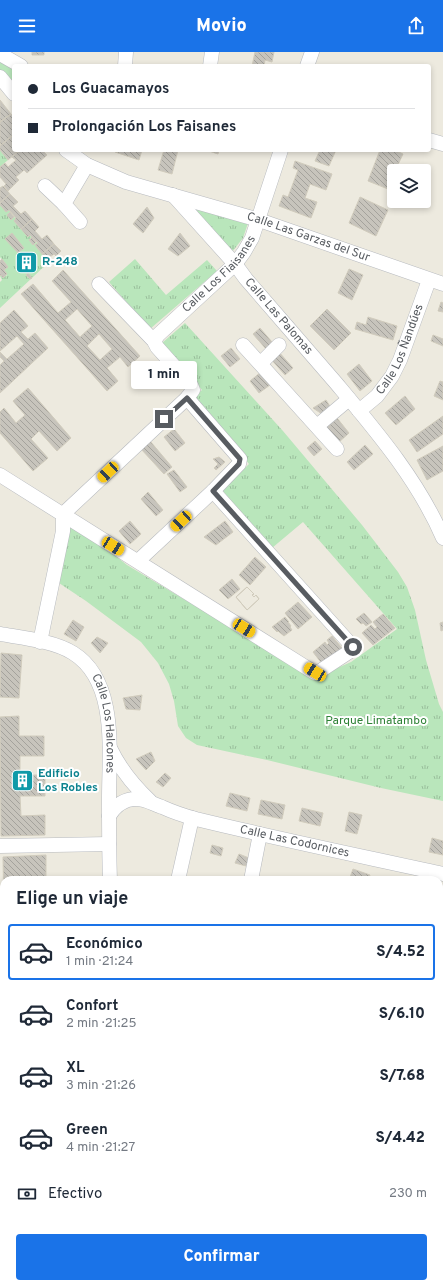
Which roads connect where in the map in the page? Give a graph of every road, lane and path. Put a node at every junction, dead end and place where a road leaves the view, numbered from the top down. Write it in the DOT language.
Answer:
graph roads {
  1 [pos="126,52"];
  2 [pos="212,52"];
  3 [pos="312,52"];
  4 [pos="0,54"];
  5 [pos="18,64"];
  6 [pos="125,64"];
  7 [pos="210,64"];
  8 [pos="308,64"];
  9 [pos="0,77"];
  10 [pos="12,92"];
  11 [pos="431,141"];
  12 [pos="443,144"];
  13 [pos="69,152"];
  14 [pos="280,152"];
  15 [pos="87,165"];
  16 [pos="45,186"];
  17 [pos="173,195"];
  18 [pos="64,204"];
  19 [pos="259,220"];
  20 [pos="80,222"];
  21 [pos="235,264"];
  22 [pos="429,280"];
  23 [pos="99,284"];
  24 [pos="443,284"];
  25 [pos="154,341"];
  26 [pos="243,345"];
  27 [pos="280,345"];
  28 [pos="261,363"];
  29 [pos="187,398"];
  30 [pos="349,399"];
  31 [pos="359,410"];
  32 [pos="317,426"];
  33 [pos="337,449"];
  34 [pos="0,475"];
  35 [pos="213,491"];
  36 [pos="62,514"];
  37 [pos="440,527"];
  38 [pos="443,538"];
  39 [pos="138,561"];
  40 [pos="0,634"];
  41 [pos="40,642"];
  42 [pos="109,745"];
  43 [pos="150,801"];
  44 [pos="109,816"];
  45 [pos="192,818"];
  46 [pos="260,834"];
  47 [pos="109,844"];
  48 [pos="0,846"];
  49 [pos="418,874"];
  50 [pos="443,874"];
  51 [pos="110,876"];
  52 [pos="179,876"];
  53 [pos="252,876"];
  1 -- 6 [label="street"];
  2 -- 7 [label="street"];
  3 -- 8 [label="street"];
  4 -- 5 [label="street"];
  9 -- 10 [label="street"];
  11 -- 12 [label="street"];
  13 -- 15 [label="street"];
  14 -- 19 [label="street, Calle Los Fiaisanes"];
  15 -- 17 [label="street"];
  15 -- 18 [label="street"];
  16 -- 18 [label="street"];
  17 -- 19 [label="street, Calle Las Garzas del Sur"];
  17 -- 21 [label="street, Calle Las Palomas"];
  18 -- 20 [label="street"];
  19 -- 21 [label="street, Calle Los Fiaisanes"];
  19 -- 22 [label="street, Calle Las Garzas del Sur"];
  21 -- 25 [label="street, Calle Los Fiaisanes"];
  21 -- 30 [label="street, Calle Las Palomas"];
  22 -- 24 [label="street, Calle Las Garzas del Sur"];
  22 -- 31 [label="street, Calle Los Ñandúes"];
  23 -- 25 [label="street"];
  25 -- 29 [label="street"];
  26 -- 28 [label="street"];
  27 -- 28 [label="street"];
  28 -- 32 [label="street"];
  29 -- 35 [label="street"];
  29 -- 36 [label="street"];
  30 -- 31 [label="street, Calle Las Palomas"];
  30 -- 32 [label="street"];
  31 -- 37 [label="street, Calle Las Palomas"];
  32 -- 33 [label="street"];
  34 -- 36 [label="street"];
  35 -- 39 [label="street"];
  35 -- 39 [label="street"];
  36 -- 39 [label="street"];
  36 -- 41 [label="street"];
  37 -- 38 [label="street, Calle Las Palomas"];
  40 -- 41 [label="street, Calle Los Halcones"];
  41 -- 42 [label="street, Calle Los Halcones"];
  42 -- 43 [label="street, Calle Las Codornices"];
  42 -- 44 [label="street, Calle Los Halcones"];
  43 -- 44 [label="street, Calle Las Codornices"];
  43 -- 45 [label="street, Calle Las Codornices"];
  44 -- 47 [label="street, Calle Los Halcones"];
  45 -- 46 [label="street, Calle Las Codornices"];
  45 -- 52 [label="street"];
  46 -- 49 [label="street, Calle Las Codornices"];
  46 -- 53 [label="street"];
  47 -- 48 [label="street"];
  47 -- 51 [label="street, Calle Los Halcones"];
  49 -- 50 [label="street, Calle Las Codornices"];
}
